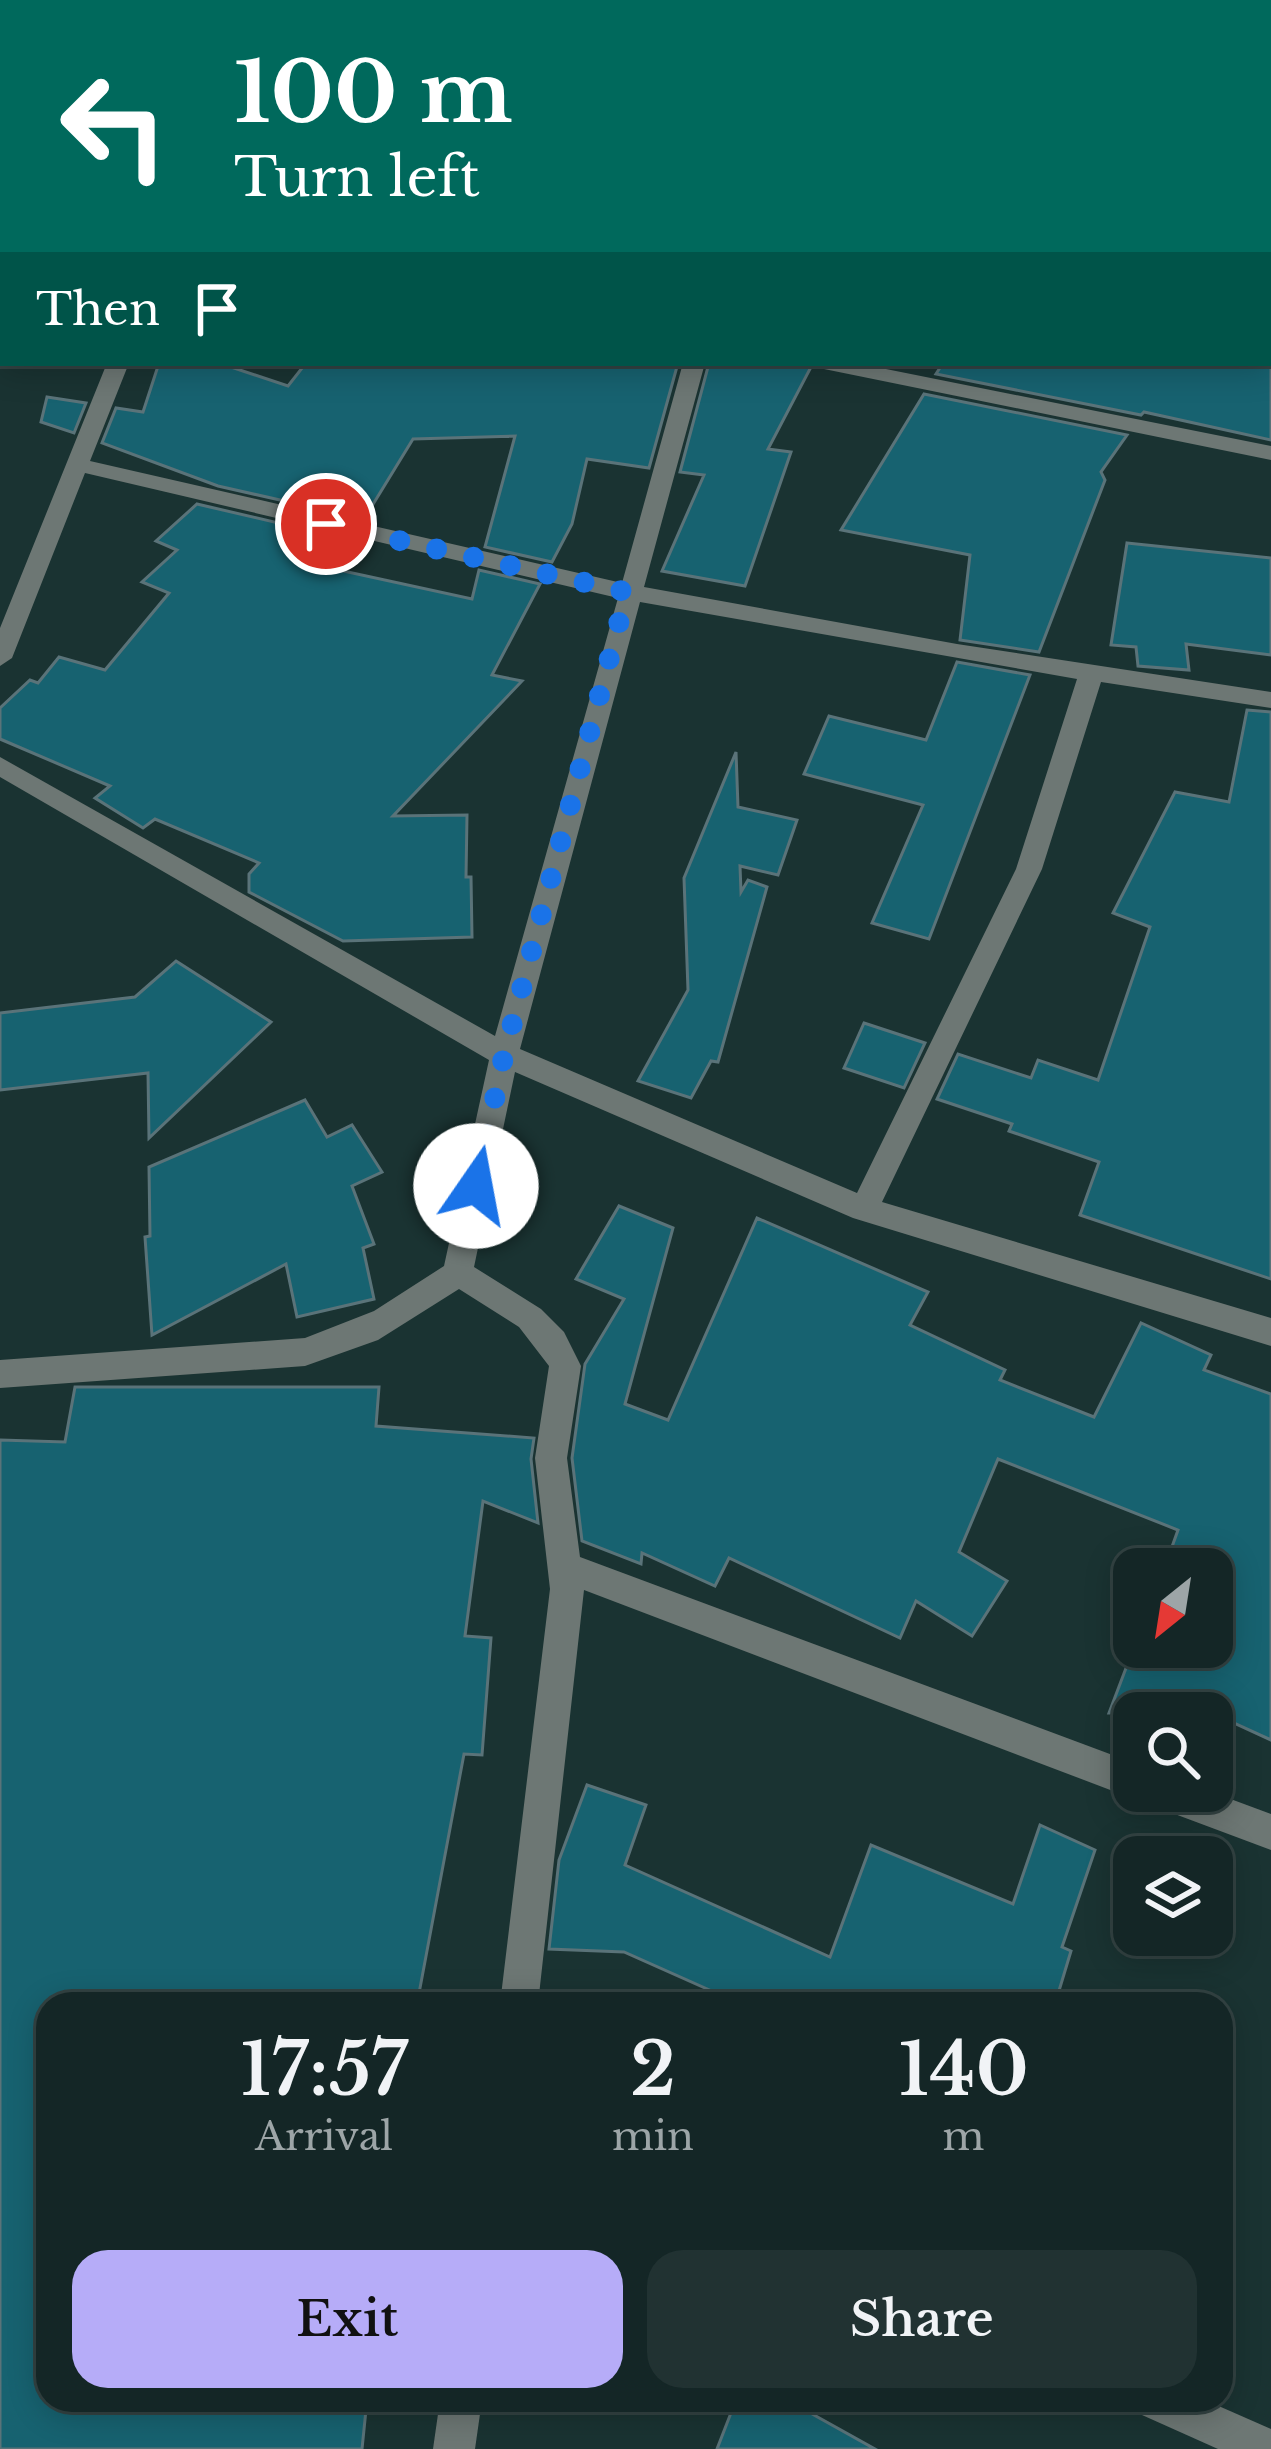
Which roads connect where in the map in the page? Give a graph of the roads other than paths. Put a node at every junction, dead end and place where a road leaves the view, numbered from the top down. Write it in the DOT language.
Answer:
graph roads {
  1 [pos="117,366"];
  2 [pos="693,366"];
  3 [pos="839,366"];
  4 [pos="1271,453"];
  5 [pos="75,464"];
  6 [pos="627,592"];
  7 [pos="0,658"];
  8 [pos="1091,674"];
  9 [pos="1271,700"];
  10 [pos="0,766"];
  11 [pos="504,1055"];
  12 [pos="865,1209"];
  13 [pos="458,1274"];
  14 [pos="1271,1331"];
  15 [pos="0,1374"];
  16 [pos="561,1566"];
  17 [pos="1113,1773"];
  18 [pos="1217,1812"];
  19 [pos="1271,1832"];
  20 [pos="520,1992"];
  21 [pos="459,2412"];
  22 [pos="1184,2412"];
  23 [pos="1271,2428"];
  24 [pos="454,2449"];
  25 [pos="1267,2449"];
  1 -- 5 [label="street"];
  2 -- 6 [label="street"];
  3 -- 4 [label="street"];
  5 -- 6 [label="street"];
  5 -- 7 [label="street"];
  6 -- 8 [label="street"];
  6 -- 11 [label="street"];
  8 -- 9 [label="street"];
  8 -- 12 [label="street"];
  10 -- 11 [label="street"];
  11 -- 12 [label="street"];
  11 -- 13 [label="street"];
  12 -- 14 [label="street"];
  13 -- 15 [label="street"];
  13 -- 16 [label="street"];
  16 -- 17 [label="street"];
  16 -- 20 [label="street"];
  18 -- 19 [label="street"];
  21 -- 24 [label="street"];
  22 -- 25 [label="street"];
  23 -- 25 [label="street"];
}
